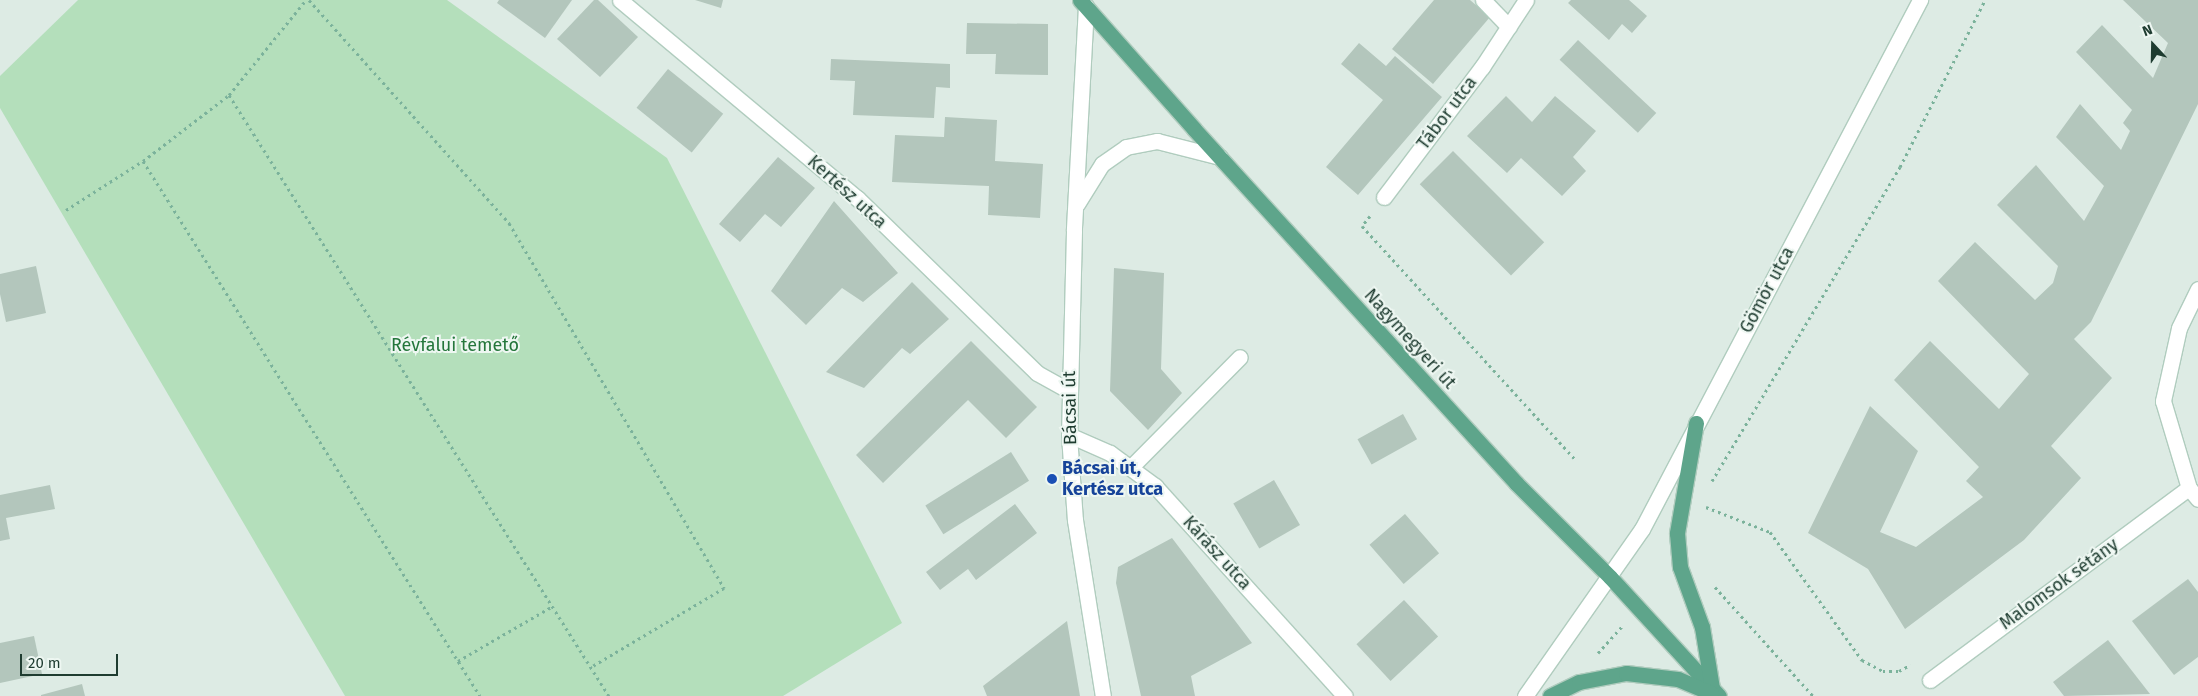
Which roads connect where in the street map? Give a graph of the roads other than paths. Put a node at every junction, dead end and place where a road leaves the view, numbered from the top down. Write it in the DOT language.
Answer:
graph roads {
  1 [pos="620,0"];
  2 [pos="1482,0"];
  3 [pos="1526,0"];
  4 [pos="1920,0"];
  5 [pos="1084,2"];
  6 [pos="1510,27"];
  7 [pos="1220,156"];
  8 [pos="1384,197"];
  9 [pos="1076,207"];
  10 [pos="2198,289"];
  11 [pos="1240,357"];
  12 [pos="1068,390"];
  13 [pos="1696,423"];
  14 [pos="1069,435"];
  15 [pos="1132,466"];
  16 [pos="2194,494"];
  17 [pos="1610,577"];
  18 [pos="1930,680"];
  19 [pos="1715,693"];
  20 [pos="1103,696"];
  21 [pos="1345,696"];
  22 [pos="1525,696"];
  23 [pos="1550,696"];
  1 -- 12 [label="street, Kertész utca"];
  2 -- 6 [label="street"];
  3 -- 6 [label="street, Tábor utca"];
  4 -- 13 [label="street, Gömör utca"];
  5 -- 7 [label="main road, Nagymegyeri út"];
  5 -- 9 [label="street, Bácsai út"];
  6 -- 8 [label="street, Tábor utca"];
  7 -- 9 [label="street, Bácsai út"];
  7 -- 17 [label="main road, Nagymegyeri út"];
  9 -- 12 [label="street, Bácsai út"];
  10 -- 16 [label="street, Malomsok sétány"];
  11 -- 15 [label="street"];
  12 -- 14 [label="street, Bácsai út"];
  13 -- 17 [label="street, Gömör utca"];
  13 -- 19 [label="main road"];
  14 -- 15 [label="street, Kárász utca"];
  14 -- 20 [label="street, Bácsai út"];
  15 -- 21 [label="street, Kárász utca"];
  16 -- 18 [label="street, Malomsok sétány"];
  17 -- 19 [label="main road, Nagymegyeri út"];
  17 -- 22 [label="street, Gömör utca"];
  19 -- 23 [label="main road"];
}
